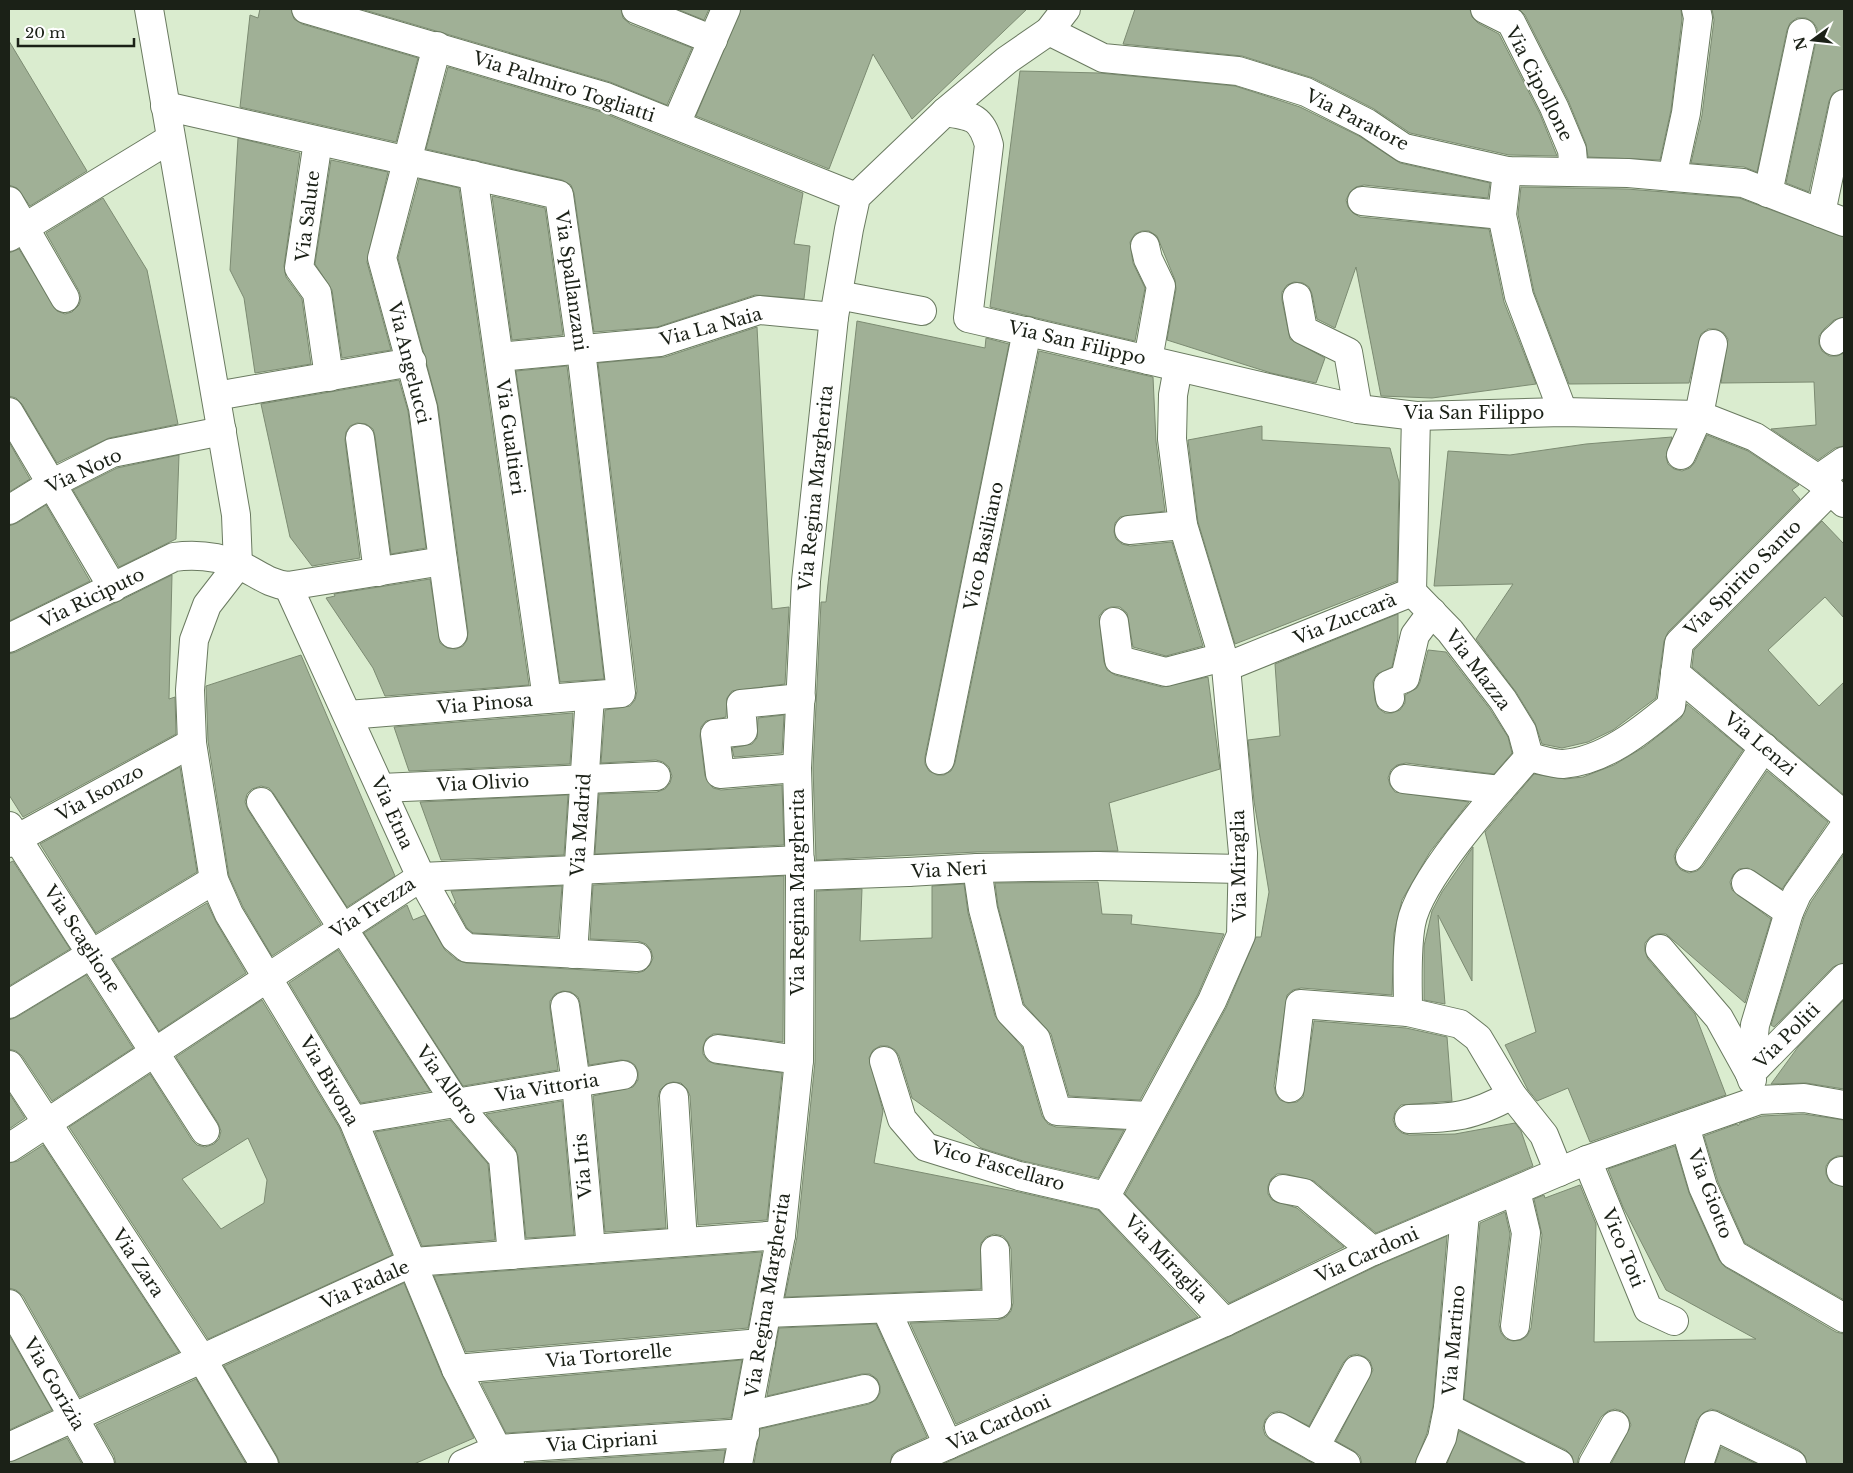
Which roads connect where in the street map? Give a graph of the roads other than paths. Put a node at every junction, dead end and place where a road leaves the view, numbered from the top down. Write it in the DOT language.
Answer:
graph roads {
  1 [pos="149,9"];
  2 [pos="306,9"];
  3 [pos="636,9"];
  4 [pos="726,9"];
  5 [pos="1066,9"];
  6 [pos="1485,9"];
  7 [pos="1696,9"];
  8 [pos="1049,31"];
  9 [pos="1802,33"];
  10 [pos="713,40"];
  11 [pos="437,46"];
  12 [pos="1844,104"];
  13 [pos="165,106"];
  14 [pos="945,112"];
  15 [pos="676,124"];
  16 [pos="170,139"];
  17 [pos="318,141"];
  18 [pos="406,159"];
  19 [pos="1507,171"];
  20 [pos="1574,172"];
  21 [pos="473,175"];
  22 [pos="1672,177"];
  23 [pos="1768,193"];
  24 [pos="856,198"];
  25 [pos="9,201"];
  26 [pos="1362,201"];
  27 [pos="1502,215"];
  28 [pos="1833,217"];
  29 [pos="17,233"];
  30 [pos="1145,246"];
  31 [pos="1297,297"];
  32 [pos="65,298"];
  33 [pos="836,306"];
  34 [pos="922,311"];
  35 [pos="1027,332"];
  36 [pos="1713,344"];
  37 [pos="581,350"];
  38 [pos="499,357"];
  39 [pos="1148,360"];
  40 [pos="412,362"];
  41 [pos="1178,368"];
  42 [pos="329,377"];
  43 [pos="216,396"];
  44 [pos="1358,409"];
  45 [pos="9,412"];
  46 [pos="1563,412"];
  47 [pos="1699,415"];
  48 [pos="1416,416"];
  49 [pos="222,432"];
  50 [pos="360,438"];
  51 [pos="1681,455"];
  52 [pos="1844,460"];
  53 [pos="52,484"];
  54 [pos="1831,490"];
  55 [pos="9,510"];
  56 [pos="1183,525"];
  57 [pos="1129,530"];
  58 [pos="443,561"];
  59 [pos="238,565"];
  60 [pos="378,572"];
  61 [pos="288,586"];
  62 [pos="113,588"];
  63 [pos="1412,592"];
  64 [pos="1432,612"];
  65 [pos="1114,622"];
  66 [pos="453,634"];
  67 [pos="9,638"];
  68 [pos="1224,662"];
  69 [pos="1675,673"];
  70 [pos="622,693"];
  71 [pos="590,696"];
  72 [pos="547,698"];
  73 [pos="801,698"];
  74 [pos="1390,698"];
  75 [pos="348,714"];
  76 [pos="192,742"];
  77 [pos="1764,747"];
  78 [pos="1529,757"];
  79 [pos="940,760"];
  80 [pos="797,768"];
  81 [pos="656,776"];
  82 [pos="584,778"];
  83 [pos="1404,779"];
  84 [pos="381,788"];
  85 [pos="1500,790"];
  86 [pos="261,802"];
  87 [pos="1844,815"];
  88 [pos="1844,827"];
  89 [pos="11,836"];
  90 [pos="1690,857"];
  91 [pos="578,868"];
  92 [pos="800,868"];
  93 [pos="977,868"];
  94 [pos="1242,869"];
  95 [pos="421,877"];
  96 [pos="214,880"];
  97 [pos="1746,883"];
  98 [pos="1790,912"];
  99 [pos="342,929"];
  100 [pos="1660,949"];
  101 [pos="92,954"];
  102 [pos="573,954"];
  103 [pos="637,957"];
  104 [pos="269,977"];
  105 [pos="1844,978"];
  106 [pos="9,1004"];
  107 [pos="565,1006"];
  108 [pos="1408,1012"];
  109 [pos="718,1049"];
  110 [pos="154,1052"];
  111 [pos="799,1060"];
  112 [pos="884,1061"];
  113 [pos="9,1065"];
  114 [pos="1750,1074"];
  115 [pos="622,1075"];
  116 [pos="576,1083"];
  117 [pos="1290,1088"];
  118 [pos="1512,1095"];
  119 [pos="674,1097"];
  120 [pos="1759,1100"];
  121 [pos="456,1103"];
  122 [pos="1844,1105"];
  123 [pos="1148,1116"];
  124 [pos="1409,1119"];
  125 [pos="353,1120"];
  126 [pos="46,1124"];
  127 [pos="1685,1126"];
  128 [pos="206,1132"];
  129 [pos="9,1148"];
  130 [pos="1587,1160"];
  131 [pos="1559,1172"];
  132 [pos="1283,1189"];
  133 [pos="1516,1191"];
  134 [pos="1106,1196"];
  135 [pos="1465,1213"];
  136 [pos="781,1235"];
  137 [pos="683,1242"];
  138 [pos="591,1249"];
  139 [pos="995,1250"];
  140 [pos="1374,1250"];
  141 [pos="512,1255"];
  142 [pos="413,1262"];
  143 [pos="9,1304"];
  144 [pos="886,1308"];
  145 [pos="767,1313"];
  146 [pos="1844,1318"];
  147 [pos="1674,1321"];
  148 [pos="1225,1322"];
  149 [pos="1515,1326"];
  150 [pos="761,1343"];
  151 [pos="202,1359"];
  152 [pos="456,1369"];
  153 [pos="1357,1370"];
  154 [pos="865,1389"];
  155 [pos="1448,1408"];
  156 [pos="73,1418"];
  157 [pos="746,1424"];
  158 [pos="1615,1425"];
  159 [pos="1279,1428"];
  160 [pos="948,1445"];
  161 [pos="9,1447"];
  162 [pos="1315,1447"];
  163 [pos="504,1457"];
  164 [pos="100,1464"];
  165 [pos="264,1464"];
  166 [pos="463,1464"];
  167 [pos="738,1464"];
  168 [pos="905,1464"];
  169 [pos="1346,1464"];
  170 [pos="1430,1464"];
  171 [pos="1559,1464"];
  172 [pos="1593,1464"];
  173 [pos="1699,1464"];
  174 [pos="1792,1464"];
  1 -- 13 [label="street"];
  2 -- 11 [label="street, Via Palmiro Togliatti"];
  3 -- 10 [label="street"];
  4 -- 10 [label="street"];
  5 -- 8 [label="street"];
  6 -- 20 [label="street, Via Cipollone"];
  7 -- 22 [label="street"];
  8 -- 14 [label="street"];
  8 -- 19 [label="street, Via Paratore"];
  9 -- 23 [label="street"];
  10 -- 15 [label="street"];
  11 -- 15 [label="street, Via Palmiro Togliatti"];
  11 -- 18 [label="street, Via Angelucci"];
  12 -- 28 [label="street"];
  13 -- 16 [label="street"];
  13 -- 17 [label="street, Via Spallanzani"];
  14 -- 24 [label="street"];
  14 -- 35 [label="street, Via San Filippo"];
  15 -- 24 [label="street, Via Palmiro Togliatti"];
  16 -- 29 [label="street"];
  16 -- 43 [label="street"];
  17 -- 18 [label="street, Via Spallanzani"];
  17 -- 42 [label="street, Via Salute"];
  18 -- 21 [label="street, Via Spallanzani"];
  18 -- 40 [label="street, Via Angelucci"];
  19 -- 20 [label="street, Via Paratore"];
  19 -- 27 [label="street"];
  20 -- 22 [label="street, Via Paratore"];
  21 -- 37 [label="street, Via Spallanzani"];
  21 -- 38 [label="street, Via Gualtieri"];
  22 -- 23 [label="street, Via Paratore"];
  23 -- 28 [label="street, Via Paratore"];
  24 -- 33 [label="street, Via Regina Margherita"];
  25 -- 29 [label="street"];
  26 -- 27 [label="street"];
  27 -- 46 [label="street"];
  29 -- 32 [label="street"];
  30 -- 39 [label="street"];
  31 -- 44 [label="street"];
  33 -- 34 [label="street, Via La Naia"];
  33 -- 37 [label="street, Via La Naia"];
  33 -- 73 [label="street, Via Regina Margherita"];
  35 -- 39 [label="street, Via San Filippo"];
  35 -- 79 [label="street, Vico Basiliano"];
  36 -- 47 [label="street"];
  37 -- 38 [label="street, Via La Naia"];
  37 -- 70 [label="street, Via Spallanzani"];
  38 -- 72 [label="street, Via Gualtieri"];
  39 -- 41 [label="street, Via San Filippo"];
  40 -- 42 [label="street"];
  40 -- 58 [label="street, Via Angelucci"];
  41 -- 44 [label="street, Via San Filippo"];
  41 -- 56 [label="street, Via Miraglia"];
  42 -- 43 [label="street"];
  43 -- 49 [label="street"];
  44 -- 48 [label="street, Via San Filippo"];
  45 -- 53 [label="street"];
  46 -- 47 [label="street, Via San Filippo"];
  46 -- 48 [label="street, Via San Filippo"];
  47 -- 51 [label="street"];
  47 -- 54 [label="street, Via San Filippo"];
  48 -- 63 [label="street, Via Zuccarà"];
  49 -- 53 [label="street, Via Noto"];
  49 -- 59 [label="street"];
  50 -- 60 [label="street"];
  52 -- 54 [label="street, Via Spirito Santo"];
  53 -- 55 [label="street, Via Noto"];
  53 -- 62 [label="street"];
  54 -- 69 [label="street, Via Spirito Santo"];
  56 -- 57 [label="street"];
  56 -- 68 [label="street, Via Miraglia"];
  58 -- 60 [label="street"];
  58 -- 66 [label="street, Via Angelucci"];
  59 -- 61 [label="street"];
  59 -- 62 [label="street, Via Riciputo"];
  59 -- 76 [label="street, Via Bivona"];
  60 -- 61 [label="street"];
  61 -- 75 [label="street, Via Etna"];
  62 -- 67 [label="street, Via Riciputo"];
  63 -- 64 [label="street, Via Mazza"];
  63 -- 68 [label="street, Via Zuccarà"];
  64 -- 74 [label="street"];
  64 -- 78 [label="street, Via Mazza"];
  65 -- 68 [label="street, Via Zuccarà"];
  68 -- 94 [label="street, Via Miraglia"];
  69 -- 77 [label="street, Via Lenzi"];
  69 -- 78 [label="street, Via Spirito Santo"];
  70 -- 71 [label="street, Via Pinosa"];
  71 -- 72 [label="street, Via Pinosa"];
  71 -- 82 [label="street, Via Madrid"];
  72 -- 75 [label="street, Via Pinosa"];
  73 -- 80 [label="street, Via Regina Margherita"];
  73 -- 80 [label="street"];
  75 -- 84 [label="street, Via Etna"];
  76 -- 89 [label="street, Via Isonzo"];
  76 -- 96 [label="street, Via Bivona"];
  77 -- 87 [label="street, Via Lenzi"];
  77 -- 90 [label="street"];
  78 -- 85 [label="street"];
  80 -- 92 [label="street, Via Regina Margherita"];
  81 -- 82 [label="street, Via Olivio"];
  82 -- 84 [label="street, Via Olivio"];
  82 -- 91 [label="street, Via Madrid"];
  83 -- 85 [label="street"];
  84 -- 95 [label="street, Via Etna"];
  85 -- 108 [label="street"];
  86 -- 99 [label="street, Via Alloro"];
  88 -- 98 [label="street"];
  89 -- 101 [label="street, Via Scaglione"];
  91 -- 92 [label="street, Via Trezza"];
  91 -- 95 [label="street, Via Trezza"];
  91 -- 102 [label="street, Via Madrid"];
  92 -- 93 [label="street, Via Neri"];
  92 -- 111 [label="street, Via Regina Margherita"];
  93 -- 94 [label="street, Via Neri"];
  93 -- 123 [label="street"];
  94 -- 123 [label="street, Via Miraglia"];
  95 -- 99 [label="street, Via Trezza"];
  95 -- 102 [label="street, Via Etna"];
  96 -- 101 [label="street"];
  96 -- 104 [label="street, Via Bivona"];
  97 -- 98 [label="street"];
  98 -- 114 [label="street"];
  99 -- 104 [label="street, Via Trezza"];
  99 -- 121 [label="street, Via Alloro"];
  100 -- 114 [label="street"];
  101 -- 106 [label="street"];
  101 -- 110 [label="street, Via Scaglione"];
  102 -- 103 [label="street, Via Etna"];
  104 -- 110 [label="street, Via Trezza"];
  104 -- 125 [label="street, Via Bivona"];
  105 -- 114 [label="street, Via Politi"];
  107 -- 116 [label="street, Via Iris"];
  108 -- 117 [label="street"];
  108 -- 118 [label="street"];
  109 -- 111 [label="street"];
  110 -- 126 [label="street, Via Trezza"];
  110 -- 128 [label="street, Via Scaglione"];
  111 -- 136 [label="street, Via Regina Margherita"];
  112 -- 134 [label="street, Vico Fascellaro"];
  113 -- 126 [label="street, Via Zara"];
  114 -- 120 [label="street, Via Politi"];
  115 -- 116 [label="street, Via Vittoria"];
  116 -- 121 [label="street, Via Vittoria"];
  116 -- 138 [label="street, Via Iris"];
  118 -- 124 [label="street"];
  118 -- 131 [label="street"];
  119 -- 137 [label="street"];
  120 -- 122 [label="street, Via Cardoni"];
  120 -- 127 [label="street, Via Cardoni"];
  121 -- 125 [label="street, Via Vittoria"];
  121 -- 141 [label="street, Via Alloro"];
  123 -- 134 [label="street, Via Miraglia"];
  125 -- 142 [label="street, Via Bivona"];
  126 -- 129 [label="street, Via Trezza"];
  126 -- 151 [label="street, Via Zara"];
  127 -- 130 [label="street, Via Cardoni"];
  127 -- 146 [label="street, Via Giotto"];
  130 -- 131 [label="street, Via Cardoni"];
  130 -- 147 [label="street, Vico Toti"];
  131 -- 133 [label="street, Via Cardoni"];
  132 -- 140 [label="street"];
  133 -- 135 [label="street, Via Cardoni"];
  133 -- 149 [label="street"];
  134 -- 148 [label="street, Via Miraglia"];
  135 -- 140 [label="street, Via Cardoni"];
  135 -- 155 [label="street, Via Martino"];
  136 -- 137 [label="street, Via Fadale"];
  136 -- 145 [label="street, Via Regina Margherita"];
  137 -- 138 [label="street, Via Fadale"];
  138 -- 141 [label="street, Via Fadale"];
  139 -- 144 [label="street"];
  140 -- 148 [label="street, Via Cardoni"];
  141 -- 142 [label="street, Via Fadale"];
  142 -- 151 [label="street, Via Fadale"];
  142 -- 152 [label="street, Via Bivona"];
  143 -- 156 [label="street, Via Gorizia"];
  144 -- 145 [label="street"];
  144 -- 160 [label="street"];
  145 -- 150 [label="street, Via Regina Margherita"];
  148 -- 160 [label="street, Via Cardoni"];
  150 -- 152 [label="street, Via Tortorelle"];
  150 -- 157 [label="street, Via Regina Margherita"];
  151 -- 156 [label="street, Via Fadale"];
  151 -- 165 [label="street, Via Zara"];
  152 -- 163 [label="street, Via Bivona"];
  153 -- 162 [label="street"];
  154 -- 157 [label="street, Via Cipriani"];
  155 -- 170 [label="street, Via Martino"];
  155 -- 171 [label="street"];
  156 -- 161 [label="street, Via Fadale"];
  156 -- 164 [label="street, Via Gorizia"];
  157 -- 163 [label="street, Via Cipriani"];
  157 -- 167 [label="street, Via Regina Margherita"];
  158 -- 172 [label="street"];
  159 -- 162 [label="street"];
  160 -- 168 [label="street, Via Cardoni"];
  162 -- 169 [label="street"];
  163 -- 166 [label="street, Via Cipriani"];
  173 -- 174 [label="street"];
}
